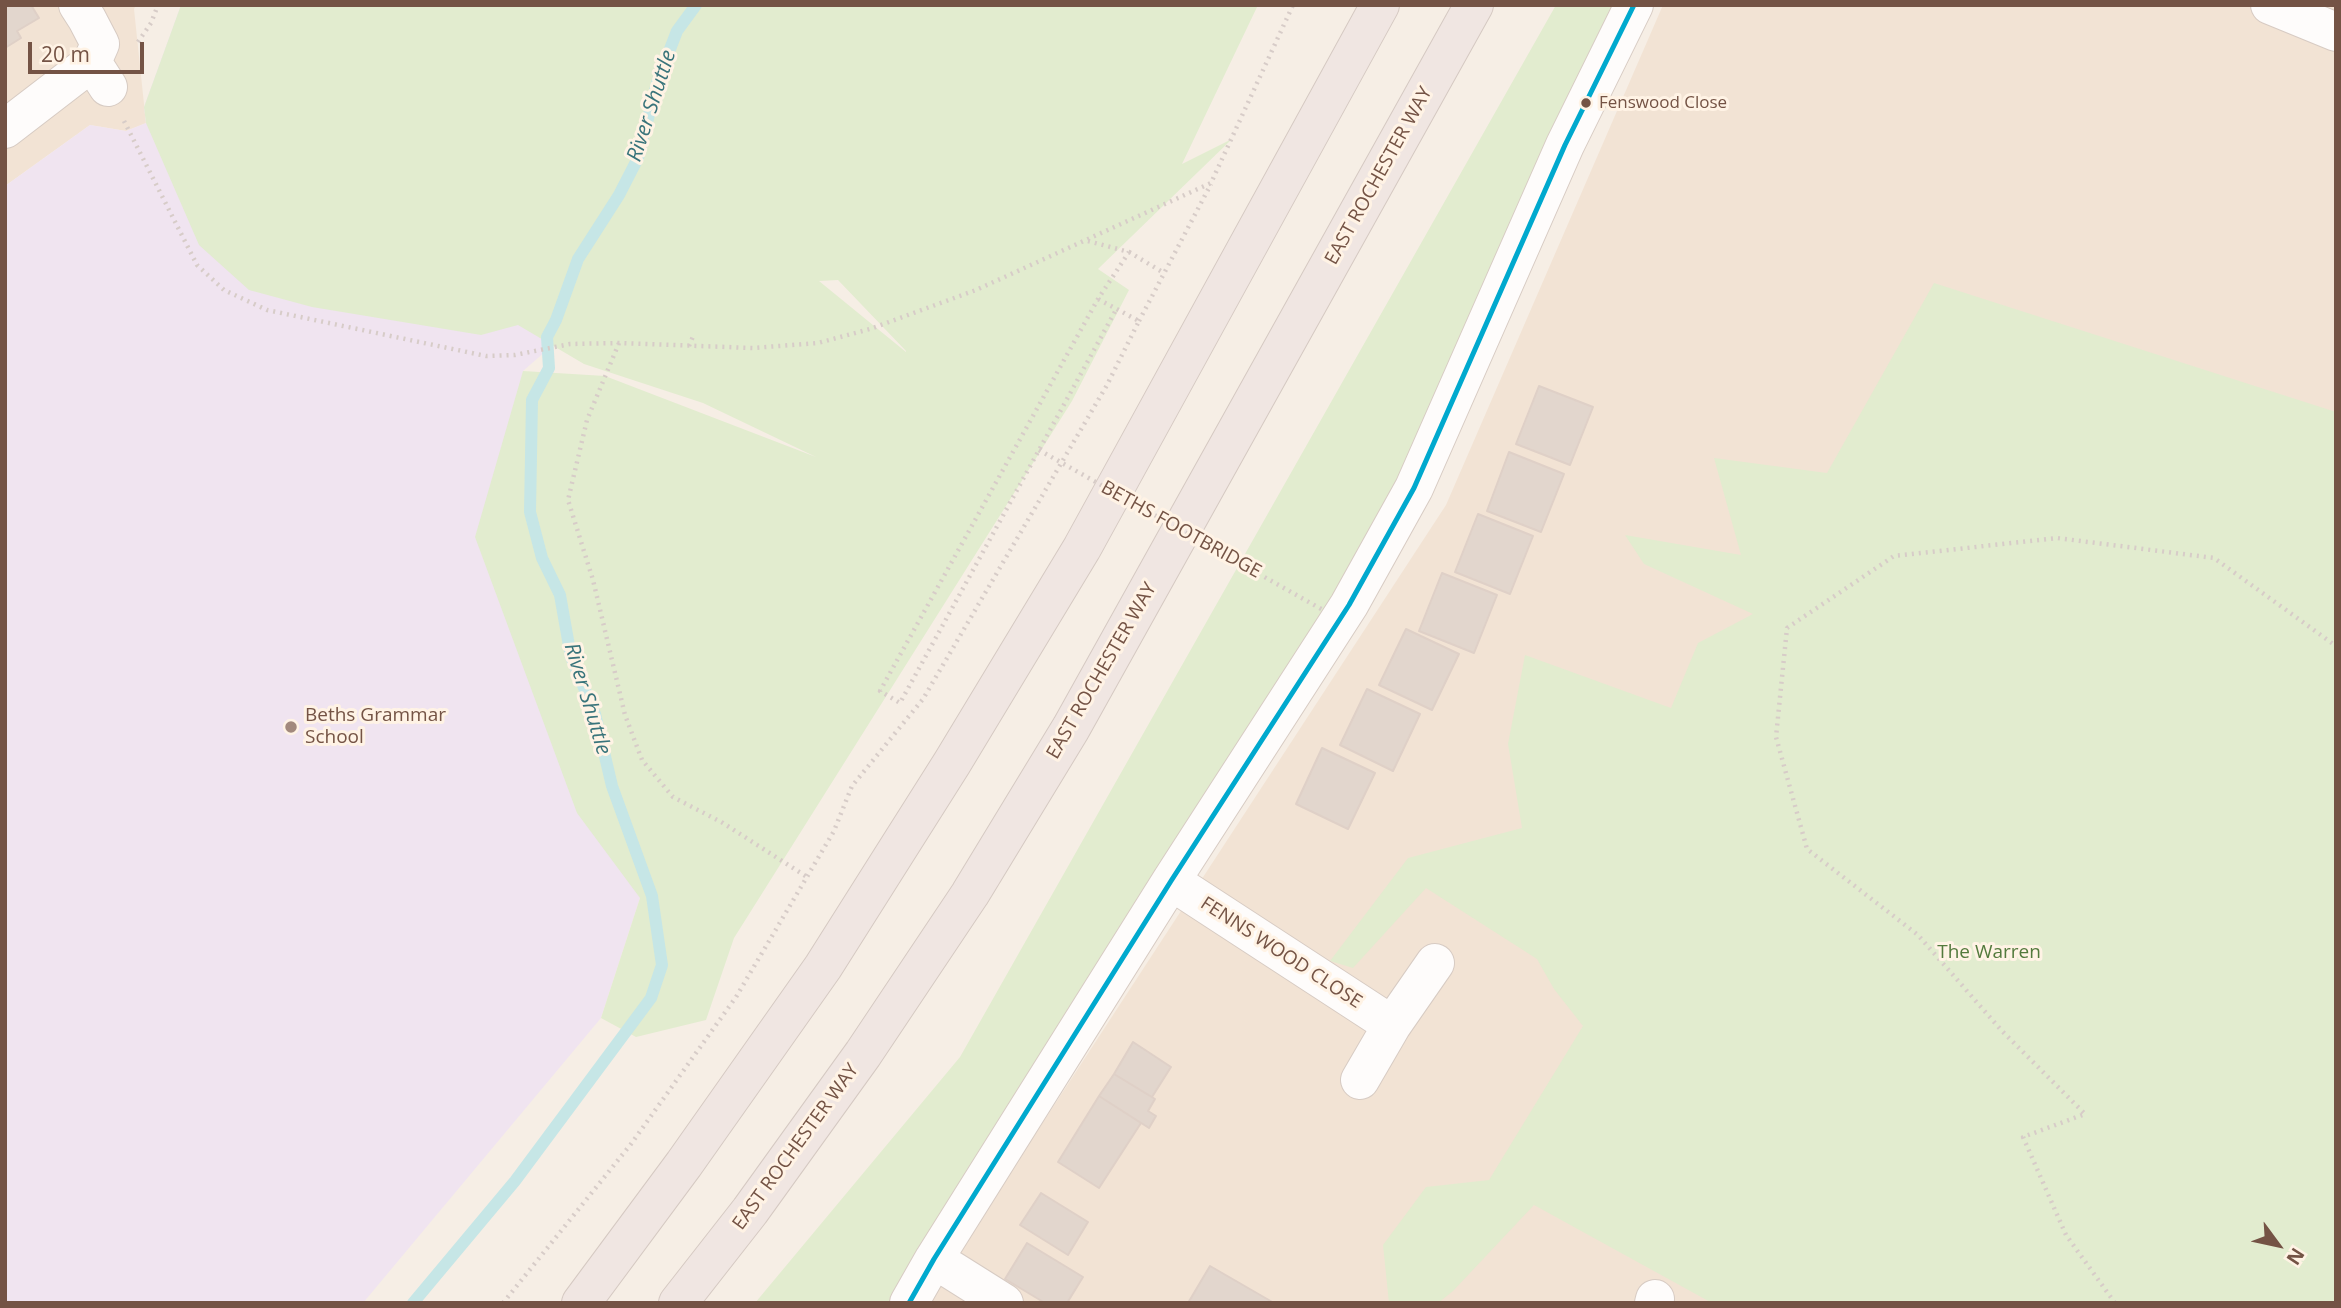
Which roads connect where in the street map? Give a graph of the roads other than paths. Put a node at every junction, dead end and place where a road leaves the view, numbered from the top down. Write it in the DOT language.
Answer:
graph roads {
  1 [pos="78,5"];
  2 [pos="1380,5"];
  3 [pos="1474,5"];
  4 [pos="1634,5"];
  5 [pos="2287,8"];
  6 [pos="2336,32"];
  7 [pos="5,129"];
  8 [pos="1171,881"];
  9 [pos="1435,963"];
  10 [pos="1392,1025"];
  11 [pos="1360,1080"];
  12 [pos="647,1212"];
  13 [pos="934,1259"];
  14 [pos="561,1303"];
  15 [pos="581,1303"];
  16 [pos="678,1303"];
  17 [pos="909,1303"];
  18 [pos="1004,1303"];
  1 -- 7 [label="street"];
  2 -- 12 [label="highway"];
  3 -- 16 [label="highway, EAST ROCHESTER WAY"];
  4 -- 8 [label="street"];
  5 -- 6 [label="street"];
  8 -- 10 [label="street, FENNS WOOD CLOSE"];
  8 -- 13 [label="street"];
  9 -- 10 [label="street"];
  10 -- 11 [label="street"];
  12 -- 14 [label="highway"];
  12 -- 15 [label="highway"];
  13 -- 17 [label="street"];
  13 -- 18 [label="street"];
}
